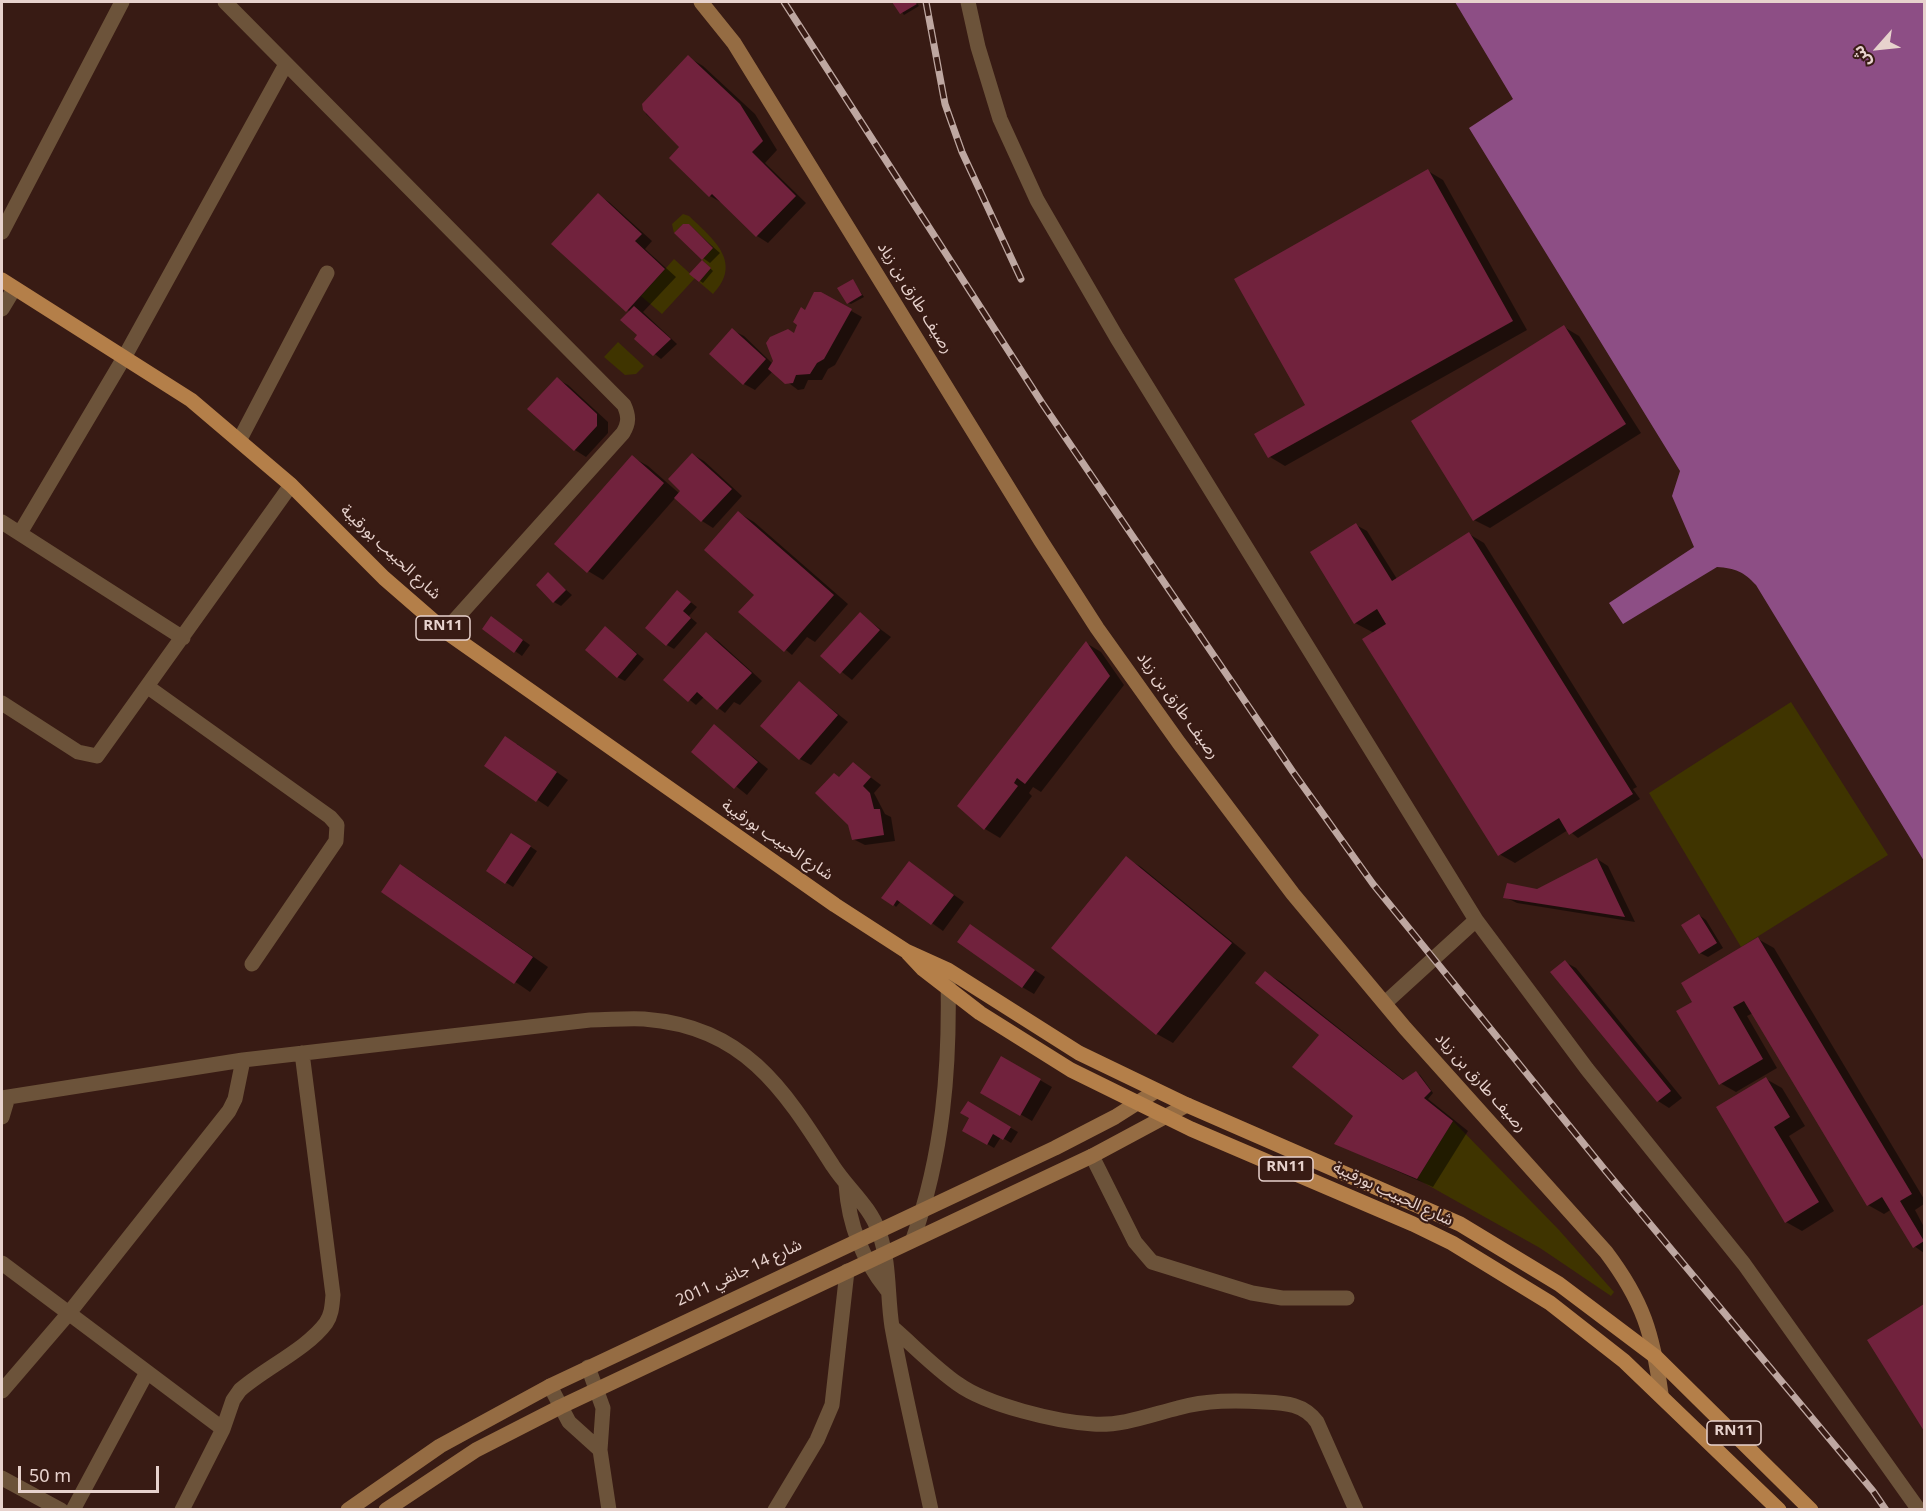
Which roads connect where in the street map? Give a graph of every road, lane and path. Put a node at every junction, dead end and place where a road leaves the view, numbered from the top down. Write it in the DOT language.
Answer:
graph roads {
  1 [pos="122,2"];
  2 [pos="225,2"];
  3 [pos="701,2"];
  4 [pos="968,2"];
  5 [pos="286,64"];
  6 [pos="2,232"];
  7 [pos="327,273"];
  8 [pos="8,285"];
  9 [pos="2,309"];
  10 [pos="125,356"];
  11 [pos="240,439"];
  12 [pos="291,485"];
  13 [pos="2,522"];
  14 [pos="20,533"];
  15 [pos="446,631"];
  16 [pos="183,638"];
  17 [pos="148,687"];
  18 [pos="2,703"];
  19 [pos="1476,920"];
  20 [pos="906,951"];
  21 [pos="252,964"];
  22 [pos="948,970"];
  23 [pos="948,990"];
  24 [pos="1385,1004"];
  25 [pos="302,1053"];
  26 [pos="243,1060"];
  27 [pos="1156,1091"];
  28 [pos="5,1098"];
  29 [pos="1137,1104"];
  30 [pos="1187,1106"];
  31 [pos="2,1117"];
  32 [pos="1167,1118"];
  33 [pos="1092,1156"];
  34 [pos="846,1185"];
  35 [pos="923,1210"];
  36 [pos="879,1230"];
  37 [pos="913,1239"];
  38 [pos="857,1240"];
  39 [pos="886,1252"];
  40 [pos="867,1262"];
  41 [pos="2,1263"];
  42 [pos="847,1271"];
  43 [pos="887,1290"];
  44 [pos="1347,1298"];
  45 [pos="69,1313"];
  46 [pos="892,1327"];
  47 [pos="1656,1357"];
  48 [pos="588,1367"];
  49 [pos="146,1374"];
  50 [pos="550,1386"];
  51 [pos="598,1389"];
  52 [pos="2,1391"];
  53 [pos="1661,1394"];
  54 [pos="560,1407"];
  55 [pos="223,1429"];
  56 [pos="600,1450"];
  57 [pos="2,1478"];
  58 [pos="61,1509"];
  59 [pos="73,1509"];
  60 [pos="182,1509"];
  61 [pos="348,1509"];
  62 [pos="386,1509"];
  63 [pos="609,1509"];
  64 [pos="775,1509"];
  65 [pos="931,1509"];
  66 [pos="1356,1509"];
  67 [pos="1779,1509"];
  68 [pos="1811,1509"];
  69 [pos="1919,1509"];
  1 -- 6 [label="street"];
  2 -- 5 [label="street"];
  3 -- 24 [label="main road, رصيف طارق بن زياد"];
  4 -- 19 [label="street"];
  5 -- 10 [label="street"];
  5 -- 15 [label="street"];
  7 -- 11 [label="street"];
  8 -- 9 [label="street"];
  8 -- 10 [label="main road, شارع الحبيب بورقيبة / RN11"];
  10 -- 11 [label="main road, شارع الحبيب بورقيبة / RN11"];
  10 -- 14 [label="street"];
  11 -- 12 [label="main road, شارع الحبيب بورقيبة / RN11"];
  12 -- 15 [label="main road, شارع الحبيب بورقيبة / RN11"];
  12 -- 16 [label="street"];
  13 -- 14 [label="street"];
  14 -- 16 [label="street"];
  15 -- 20 [label="main road, شارع الحبيب بورقيبة / RN11"];
  16 -- 17 [label="street"];
  17 -- 18 [label="street"];
  17 -- 21 [label="street"];
  19 -- 24 [label="street"];
  19 -- 69 [label="street"];
  20 -- 22 [label="main road, شارع الحبيب بورقيبة / RN11"];
  20 -- 23 [label="main road, شارع الحبيب بورقيبة / RN11"];
  22 -- 23 [label="street"];
  22 -- 27 [label="main road, شارع الحبيب بورقيبة / RN11"];
  23 -- 29 [label="main road, شارع الحبيب بورقيبة / RN11"];
  23 -- 35 [label="street"];
  24 -- 47 [label="main road, رصيف طارق بن زياد"];
  25 -- 26 [label="street"];
  25 -- 34 [label="street"];
  25 -- 55 [label="street"];
  26 -- 28 [label="street"];
  26 -- 45 [label="street"];
  27 -- 29 [label="main road, شارع 14 جانفي 2011"];
  27 -- 30 [label="main road, شارع الحبيب بورقيبة / RN11"];
  28 -- 31 [label="street"];
  29 -- 32 [label="main road, شارع الحبيب بورقيبة / RN11"];
  29 -- 35 [label="main road, شارع 14 جانفي 2011"];
  30 -- 32 [label="main road"];
  30 -- 47 [label="main road, شارع الحبيب بورقيبة / RN11"];
  32 -- 33 [label="main road"];
  32 -- 53 [label="main road, شارع الحبيب بورقيبة / RN11"];
  33 -- 37 [label="main road"];
  33 -- 44 [label="street"];
  34 -- 36 [label="street"];
  34 -- 38 [label="street"];
  35 -- 36 [label="main road, شارع 14 جانفي 2011"];
  35 -- 37 [label="street"];
  36 -- 38 [label="main road, شارع 14 جانفي 2011"];
  36 -- 39 [label="street"];
  37 -- 39 [label="main road"];
  38 -- 40 [label="street"];
  38 -- 48 [label="main road, شارع 14 جانفي 2011"];
  39 -- 40 [label="main road"];
  39 -- 43 [label="street"];
  40 -- 42 [label="main road"];
  40 -- 43 [label="street"];
  41 -- 45 [label="street"];
  42 -- 51 [label="main road"];
  42 -- 64 [label="street"];
  43 -- 46 [label="street"];
  45 -- 49 [label="street"];
  45 -- 52 [label="street"];
  46 -- 65 [label="street"];
  46 -- 66 [label="street"];
  47 -- 53 [label="main road, رصيف طارق بن زياد"];
  47 -- 68 [label="main road, RN11"];
  48 -- 50 [label="main road, شارع 14 جانفي 2011"];
  48 -- 51 [label="street"];
  49 -- 55 [label="street"];
  49 -- 59 [label="street"];
  50 -- 54 [label="street"];
  50 -- 61 [label="main road, شارع 14 جانفي 2011"];
  51 -- 54 [label="main road"];
  51 -- 56 [label="street"];
  53 -- 67 [label="main road, RN11"];
  54 -- 56 [label="street"];
  54 -- 62 [label="main road"];
  55 -- 60 [label="street"];
  56 -- 63 [label="street"];
  57 -- 58 [label="street"];
}
